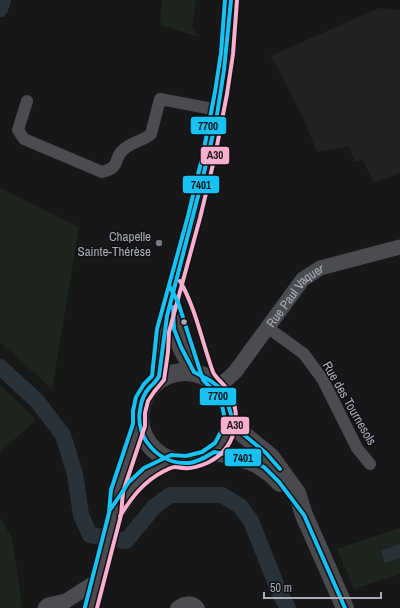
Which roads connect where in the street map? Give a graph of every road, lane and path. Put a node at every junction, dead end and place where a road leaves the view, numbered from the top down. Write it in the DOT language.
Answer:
graph roads {
  1 [pos="231,0"];
  2 [pos="26,101"];
  3 [pos="218,110"];
  4 [pos="400,247"];
  5 [pos="173,295"];
  6 [pos="267,327"];
  7 [pos="194,372"];
  8 [pos="158,379"];
  9 [pos="217,384"];
  10 [pos="230,418"];
  11 [pos="139,425"];
  12 [pos="214,452"];
  13 [pos="173,461"];
  14 [pos="370,464"];
  15 [pos="304,515"];
  16 [pos="114,517"];
  17 [pos="97,581"];
  18 [pos="45,608"];
  19 [pos="91,608"];
  20 [pos="176,608"];
  21 [pos="199,608"];
  22 [pos="344,608"];
  1 -- 3 [label="main road"];
  2 -- 3 [label="street"];
  3 -- 5 [label="main road"];
  4 -- 6 [label="street, Rue Paul Vaquer"];
  5 -- 7 [label="main road"];
  5 -- 8 [label="main road"];
  6 -- 9 [label="street, Rue Paul Vaquer"];
  6 -- 14 [label="street, Rue des Tournesols"];
  7 -- 8 [label="main road"];
  7 -- 9 [label="main road"];
  8 -- 11 [label="main road"];
  9 -- 10 [label="main road"];
  10 -- 12 [label="main road"];
  10 -- 15 [label="main road"];
  11 -- 13 [label="main road"];
  11 -- 16 [label="main road"];
  12 -- 13 [label="main road"];
  12 -- 15 [label="main road"];
  13 -- 16 [label="main road"];
  15 -- 22 [label="main road"];
  16 -- 17 [label="main road"];
  17 -- 18 [label="street"];
  17 -- 19 [label="main road"];
  20 -- 21 [label="street"];
}
